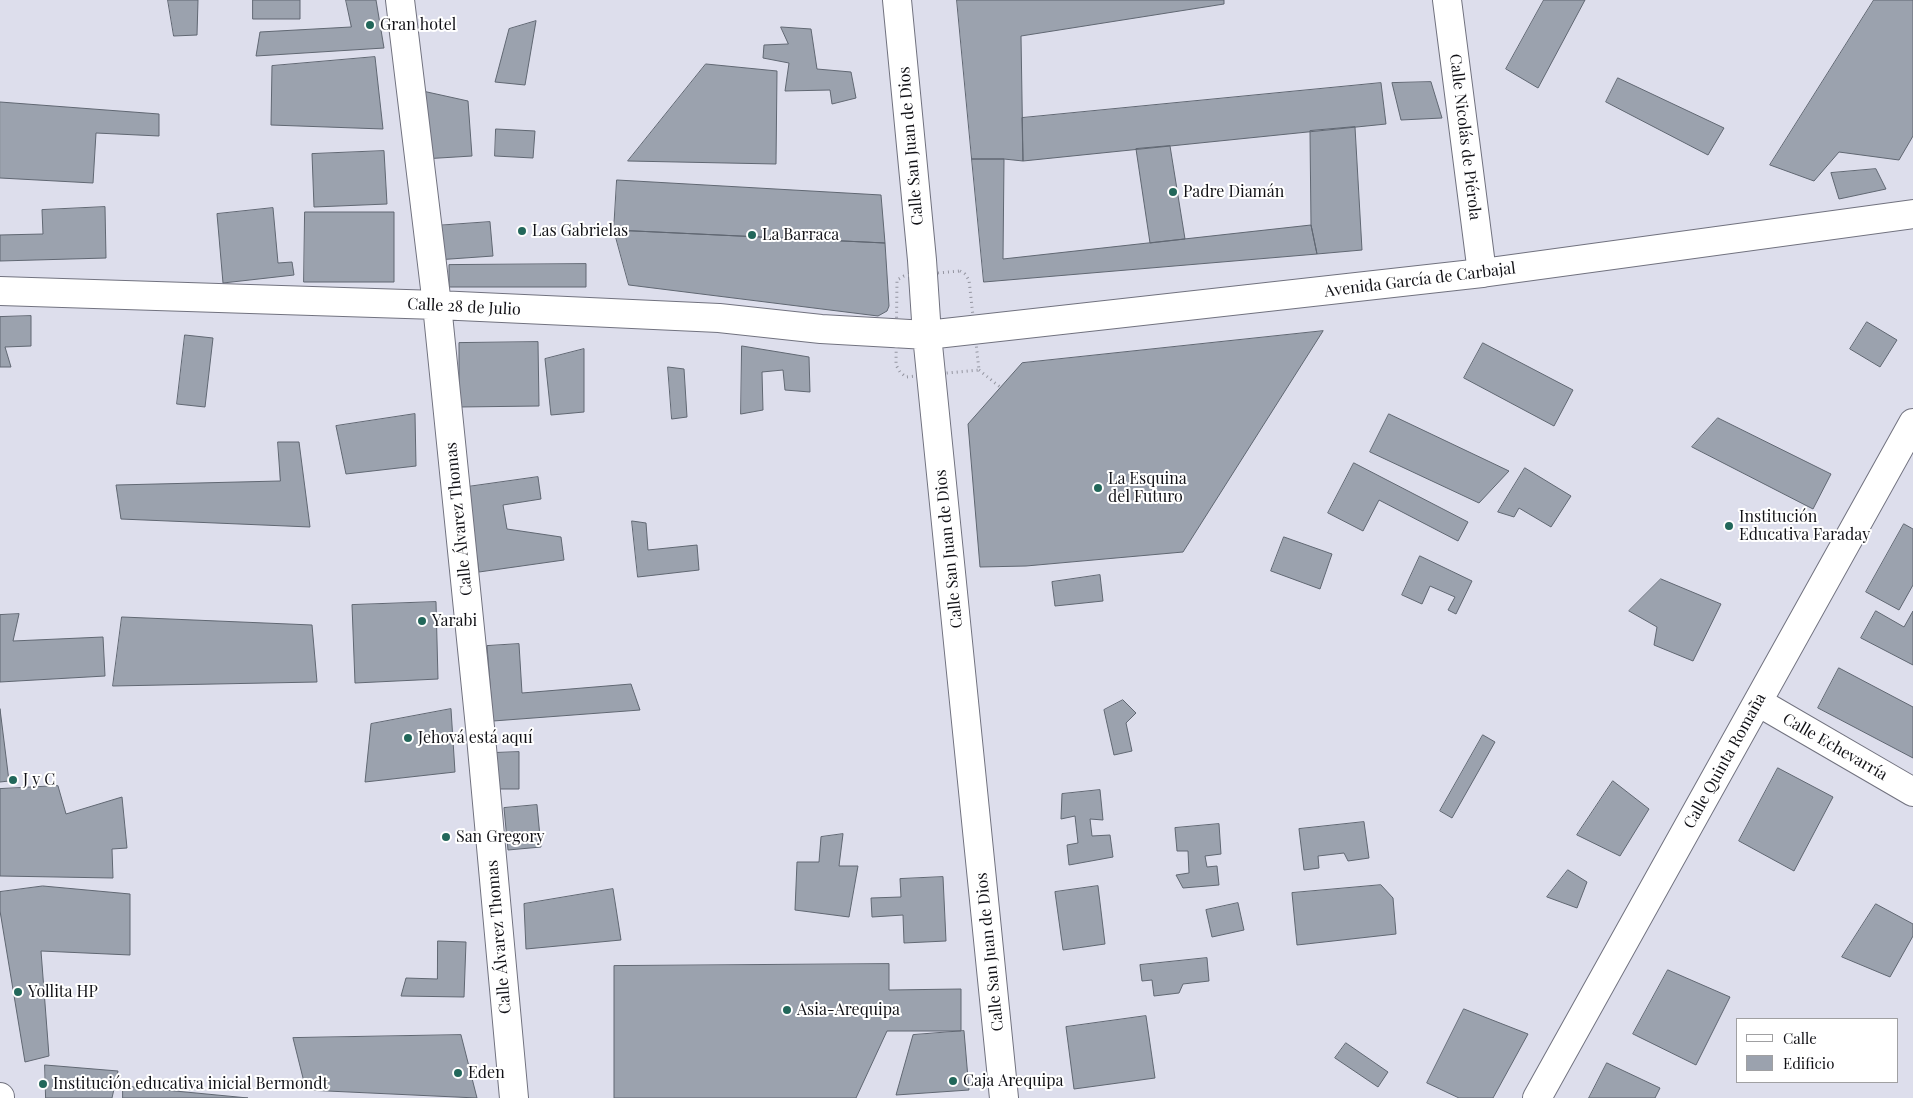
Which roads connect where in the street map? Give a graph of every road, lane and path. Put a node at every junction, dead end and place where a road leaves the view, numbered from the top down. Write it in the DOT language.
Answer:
graph roads {
  1 [pos="400,0"];
  2 [pos="897,0"];
  3 [pos="1447,0"];
  4 [pos="1913,214"];
  5 [pos="1482,273"];
  6 [pos="0,291"];
  7 [pos="437,305"];
  8 [pos="927,335"];
  9 [pos="979,370"];
  10 [pos="1000,387"];
  11 [pos="1913,422"];
  12 [pos="1758,702"];
  13 [pos="1913,792"];
  14 [pos="514,1098"];
  15 [pos="1004,1098"];
  16 [pos="1537,1098"];
  1 -- 7 [label="street, Calle Álvarez Thomas"];
  2 -- 8 [label="street, Calle San Juan de Dios"];
  3 -- 5 [label="street, Calle Nicolás de Piérola"];
  4 -- 5 [label="street, Avenida García de Carbajal"];
  5 -- 8 [label="street, Avenida García de Carbajal"];
  6 -- 7 [label="street, Calle 28 de Julio"];
  7 -- 8 [label="street, Calle 28 de Julio"];
  7 -- 14 [label="street, Calle Álvarez Thomas"];
  8 -- 15 [label="street, Calle San Juan de Dios"];
  9 -- 10 [label="path"];
  11 -- 12 [label="street, Calle Quinta Romaña"];
  12 -- 13 [label="street, Calle Echevarría"];
  12 -- 16 [label="street, Calle Quinta Romaña"];
}
